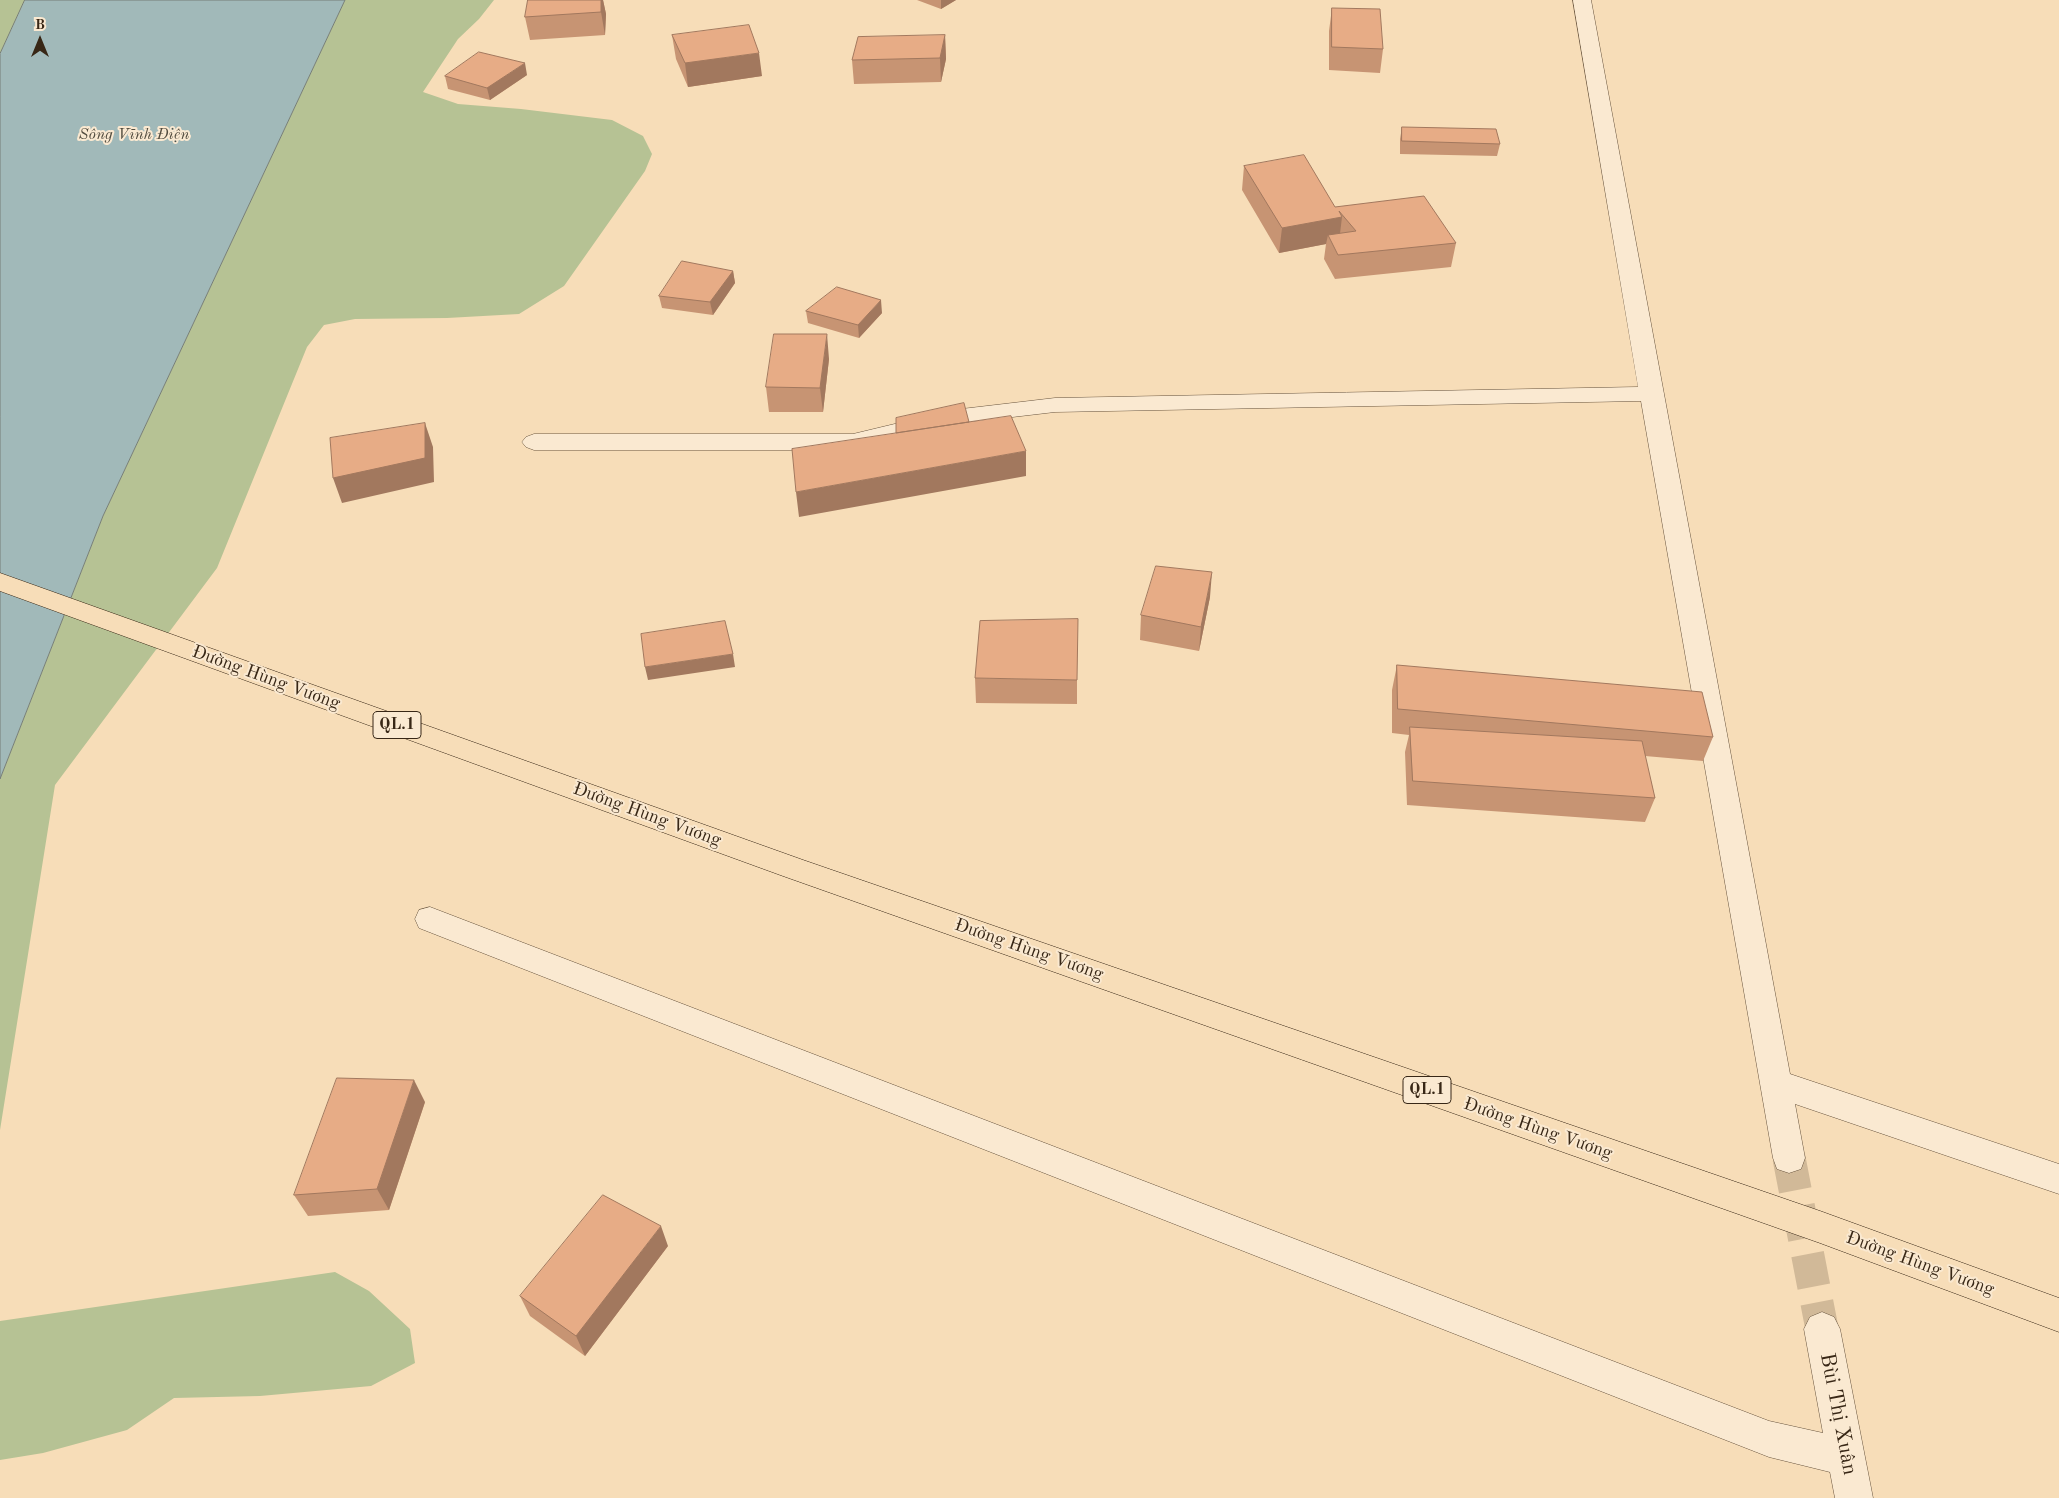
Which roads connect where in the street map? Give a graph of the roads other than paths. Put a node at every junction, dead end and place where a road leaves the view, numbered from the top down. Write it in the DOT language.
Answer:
graph roads {
  1 [pos="1582,0"];
  2 [pos="1651,394"];
  3 [pos="534,442"];
  4 [pos="0,582"];
  5 [pos="430,919"];
  6 [pos="1776,1082"];
  7 [pos="1789,1158"];
  8 [pos="2059,1179"];
  9 [pos="2059,1315"];
  10 [pos="1822,1329"];
  11 [pos="1846,1457"];
  12 [pos="1854,1498"];
  1 -- 2 [label="street"];
  2 -- 3 [label="street"];
  2 -- 6 [label="street"];
  4 -- 9 [label="highway, Đường Hùng Vương / QL.1"];
  5 -- 11 [label="street"];
  6 -- 7 [label="street"];
  6 -- 8 [label="street"];
  10 -- 11 [label="street, Bùi Thị Xuân"];
  11 -- 12 [label="street, Bùi Thị Xuân"];
}
